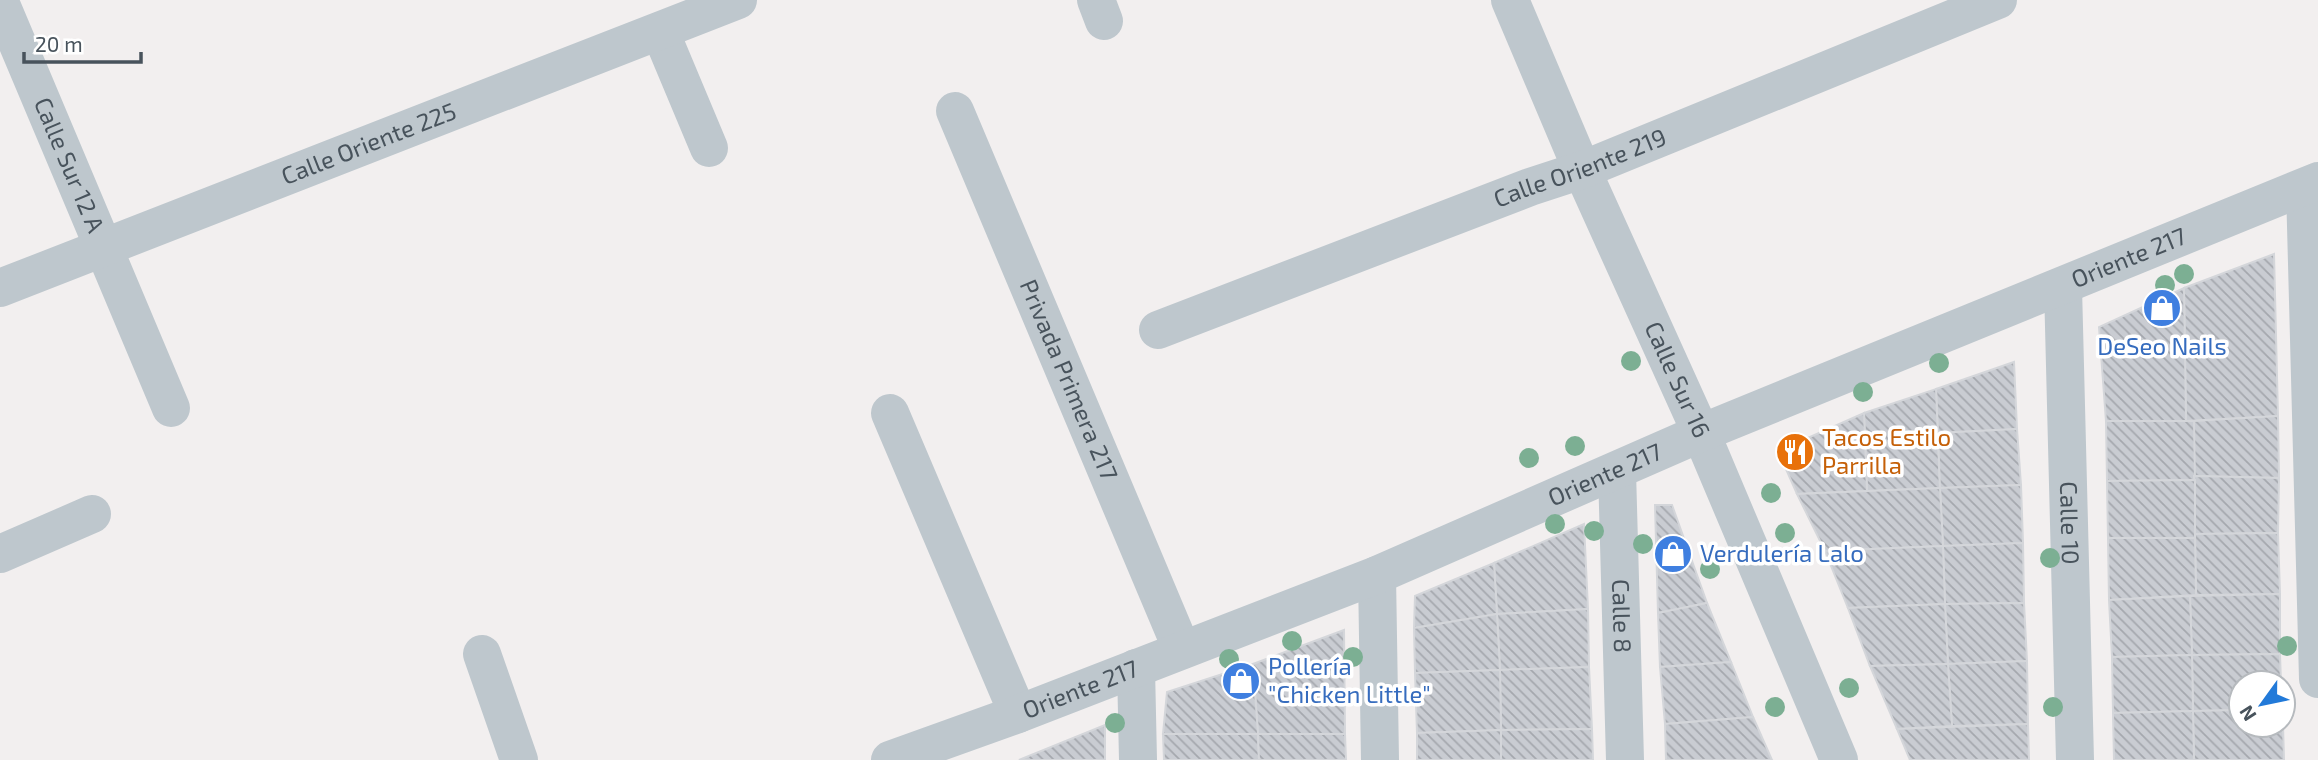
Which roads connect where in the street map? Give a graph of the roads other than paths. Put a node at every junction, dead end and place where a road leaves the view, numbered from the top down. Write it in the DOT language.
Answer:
graph roads {
  1 [pos="738,0"];
  2 [pos="1510,0"];
  3 [pos="1998,0"];
  4 [pos="0,2"];
  5 [pos="660,31"];
  6 [pos="955,111"];
  7 [pos="709,148"];
  8 [pos="1582,170"];
  9 [pos="2311,184"];
  10 [pos="105,248"];
  11 [pos="2063,286"];
  12 [pos="0,288"];
  13 [pos="1158,330"];
  14 [pos="171,408"];
  15 [pos="890,413"];
  16 [pos="1702,433"];
  17 [pos="1617,471"];
  18 [pos="92,514"];
  19 [pos="0,554"];
  20 [pos="1377,575"];
  21 [pos="1182,650"];
  22 [pos="482,654"];
  23 [pos="1136,668"];
  24 [pos="2318,679"];
  25 [pos="1018,715"];
  26 [pos="519,760"];
  27 [pos="890,760"];
  28 [pos="1138,760"];
  29 [pos="1380,760"];
  30 [pos="1625,760"];
  31 [pos="1839,760"];
  32 [pos="2075,760"];
  1 -- 5 [label="street, Calle Oriente 225"];
  2 -- 8 [label="street, Calle Sur 16"];
  3 -- 8 [label="street, Calle Oriente 219"];
  4 -- 10 [label="street, Calle Sur 12 A"];
  5 -- 7 [label="street"];
  5 -- 10 [label="street, Calle Oriente 225"];
  6 -- 21 [label="street, Privada Primera 217"];
  8 -- 13 [label="street, Calle Oriente 219"];
  8 -- 16 [label="street, Calle Sur 16"];
  9 -- 11 [label="street, Oriente 217"];
  9 -- 24 [label="street"];
  10 -- 12 [label="street, Calle Oriente 225"];
  10 -- 14 [label="street, Calle Sur 12 A"];
  11 -- 16 [label="street, Oriente 217"];
  11 -- 32 [label="street, Calle 10"];
  15 -- 25 [label="street"];
  16 -- 17 [label="street, Oriente 217"];
  16 -- 31 [label="street, Calle Sur 16"];
  17 -- 20 [label="street, Oriente 217"];
  17 -- 30 [label="street, Calle 8"];
  18 -- 19 [label="street"];
  20 -- 21 [label="street, Oriente 217"];
  20 -- 29 [label="street"];
  21 -- 23 [label="street, Oriente 217"];
  22 -- 26 [label="street"];
  23 -- 25 [label="street, Oriente 217"];
  23 -- 28 [label="street"];
  25 -- 27 [label="street, Oriente 217"];
}
